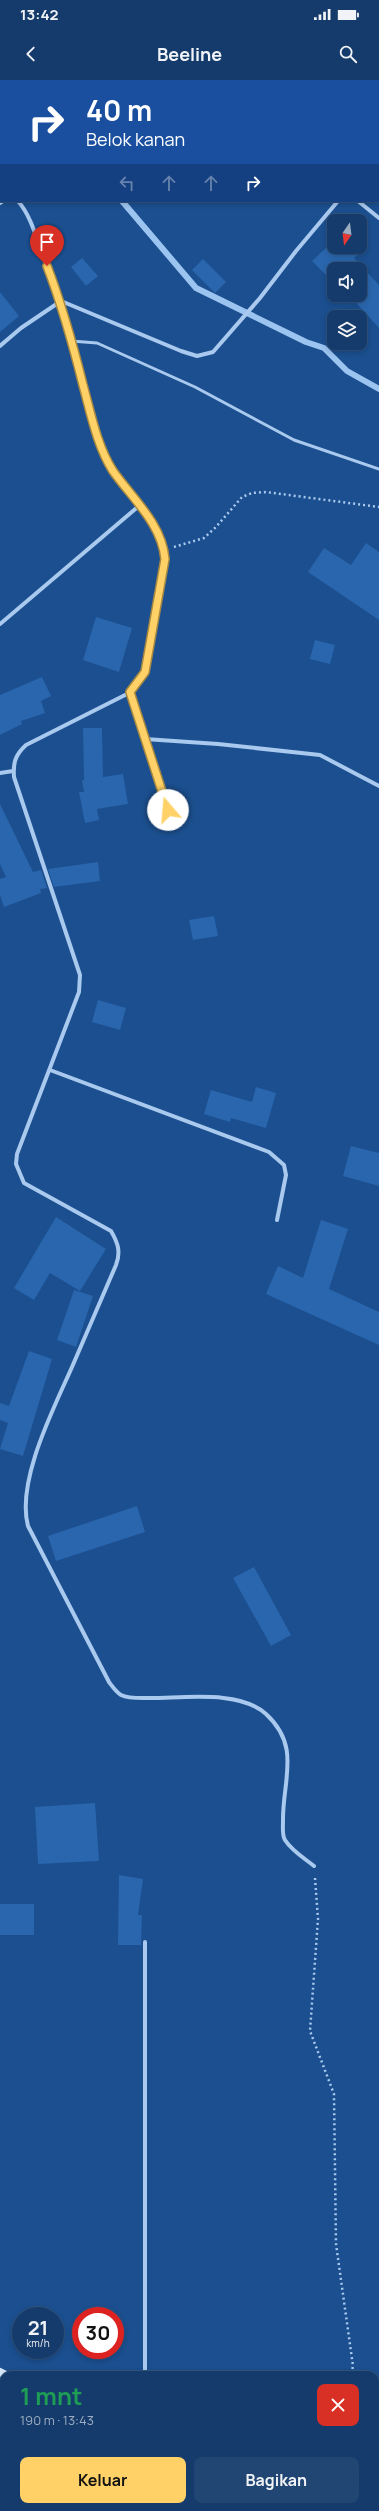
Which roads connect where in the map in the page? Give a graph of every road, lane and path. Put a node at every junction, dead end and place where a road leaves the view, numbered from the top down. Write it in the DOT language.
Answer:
graph roads {
  1 [pos="19,202"];
  2 [pos="337,202"];
  3 [pos="359,202"];
  4 [pos="379,218"];
  5 [pos="61,301"];
  6 [pos="71,341"];
  7 [pos="0,346"];
  8 [pos="379,469"];
  9 [pos="140,505"];
  10 [pos="379,507"];
  11 [pos="164,547"];
  12 [pos="0,624"];
  13 [pos="130,692"];
  14 [pos="145,739"];
  15 [pos="13,770"];
  16 [pos="0,773"];
  17 [pos="379,786"];
  18 [pos="168,810"];
  19 [pos="50,1070"];
  20 [pos="277,1220"];
  21 [pos="314,1866"];
  22 [pos="145,1942"];
  23 [pos="145,2371"];
  24 [pos="352,2371"];
  1 -- 5 [label="street"];
  2 -- 5 [label="street"];
  3 -- 4 [label="street"];
  5 -- 6 [label="street"];
  5 -- 7 [label="street"];
  6 -- 8 [label="lane"];
  6 -- 9 [label="street"];
  9 -- 11 [label="street"];
  9 -- 12 [label="street"];
  10 -- 11 [label="path"];
  11 -- 13 [label="street"];
  13 -- 14 [label="street"];
  13 -- 15 [label="street"];
  14 -- 17 [label="street"];
  14 -- 18 [label="street"];
  15 -- 16 [label="street"];
  15 -- 19 [label="street"];
  19 -- 20 [label="street"];
  19 -- 21 [label="street"];
  21 -- 24 [label="path"];
  22 -- 23 [label="street"];
}
